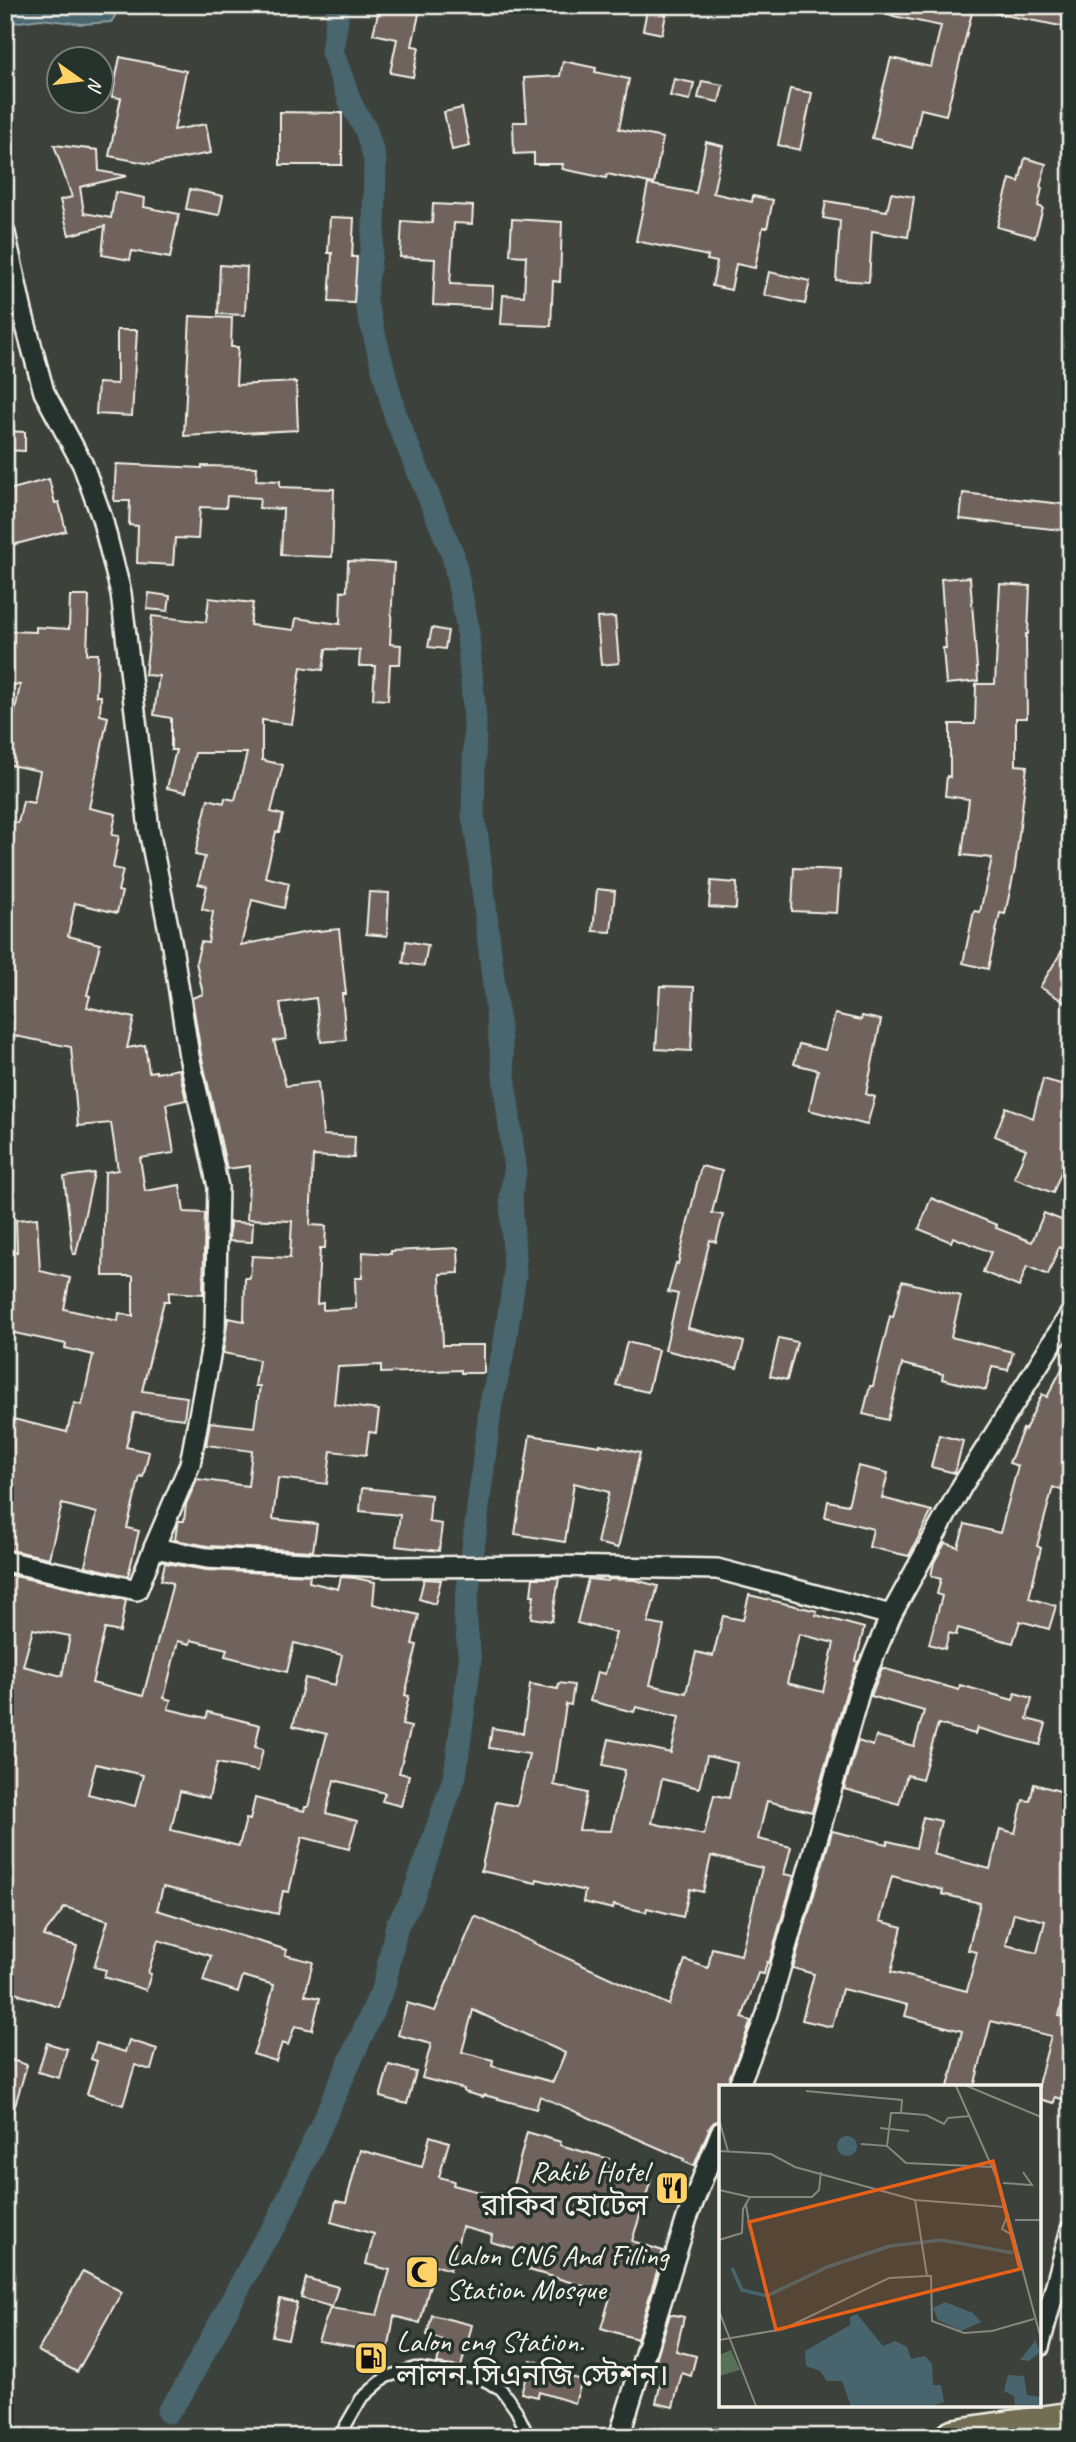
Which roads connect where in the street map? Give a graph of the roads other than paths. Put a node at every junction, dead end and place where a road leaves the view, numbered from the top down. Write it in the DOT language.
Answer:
graph roads {
  1 [pos="5,233"];
  2 [pos="1071,1313"];
  3 [pos="154,1548"];
  4 [pos="5,1561"];
  5 [pos="891,1615"];
  6 [pos="739,2085"];
  7 [pos="719,2137"];
  8 [pos="1071,2229"];
  9 [pos="1041,2340"];
  10 [pos="1020,2417"];
  11 [pos="1071,2420"];
  12 [pos="339,2437"];
  13 [pos="528,2437"];
  14 [pos="619,2437"];
  15 [pos="954,2437"];
  1 -- 3 [label="street"];
  2 -- 5 [label="street"];
  3 -- 4 [label="street"];
  3 -- 5 [label="street"];
  5 -- 6 [label="street"];
  7 -- 14 [label="street"];
  8 -- 9 [label="street"];
  10 -- 11 [label="highway"];
  10 -- 15 [label="highway"];
  12 -- 13 [label="lane"];
}
